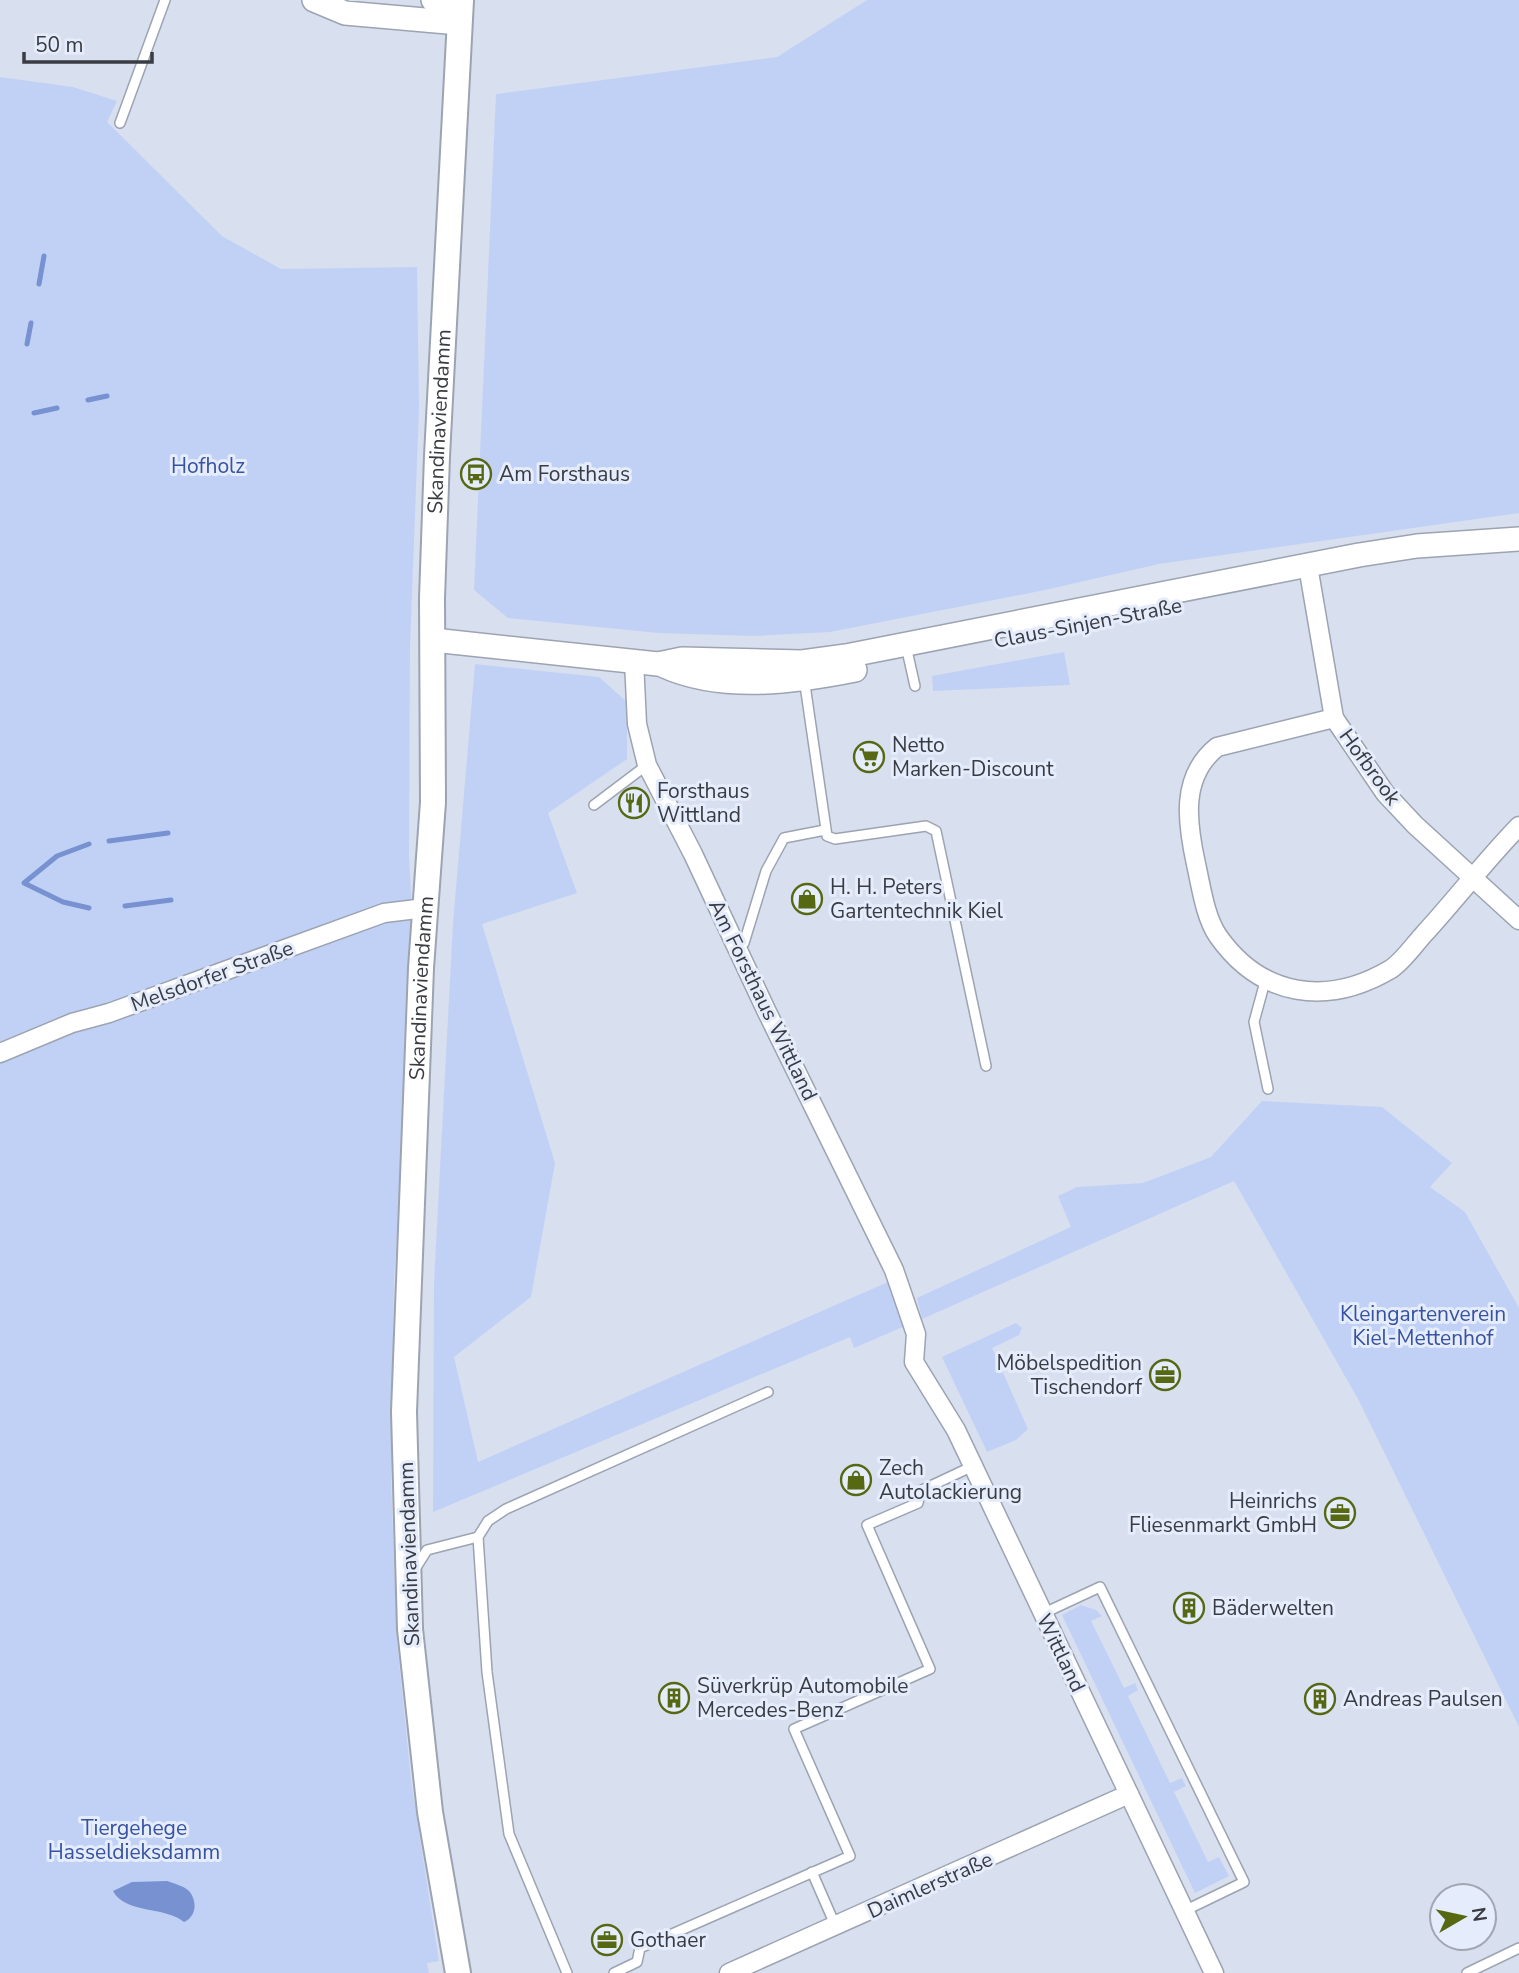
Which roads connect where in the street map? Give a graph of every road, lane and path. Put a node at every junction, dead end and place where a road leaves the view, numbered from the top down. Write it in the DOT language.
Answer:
graph roads {
  1 [pos="165,0"];
  2 [pos="314,0"];
  3 [pos="433,0"];
  4 [pos="461,8"];
  5 [pos="120,122"];
  6 [pos="1519,539"];
  7 [pos="1519,551"];
  8 [pos="1309,572"];
  9 [pos="433,640"];
  10 [pos="907,652"];
  11 [pos="634,661"];
  12 [pos="803,670"];
  13 [pos="915,685"];
  14 [pos="1334,718"];
  15 [pos="647,765"];
  16 [pos="594,805"];
  17 [pos="1519,826"];
  18 [pos="825,830"];
  19 [pos="1474,878"];
  20 [pos="425,908"];
  21 [pos="1519,919"];
  22 [pos="736,948"];
  23 [pos="1266,978"];
  24 [pos="0,1053"];
  25 [pos="986,1066"];
  26 [pos="1268,1088"];
  27 [pos="916,1334"];
  28 [pos="768,1392"];
  29 [pos="973,1466"];
  30 [pos="406,1529"];
  31 [pos="478,1537"];
  32 [pos="428,1550"];
  33 [pos="408,1583"];
  34 [pos="1042,1614"];
  35 [pos="1129,1794"];
  36 [pos="812,1872"];
  37 [pos="1184,1911"];
  38 [pos="836,1927"];
  39 [pos="1519,1948"];
  40 [pos="458,1973"];
  41 [pos="567,1973"];
  42 [pos="614,1973"];
  43 [pos="729,1973"];
  44 [pos="1214,1973"];
  45 [pos="1467,1973"];
  1 -- 5 [label="lane"];
  2 -- 4 [label="street"];
  3 -- 4 [label="street"];
  4 -- 9 [label="main road, Skandinaviendamm"];
  6 -- 8 [label="street, Claus-Sinjen-Straße"];
  7 -- 8 [label="street, Claus-Sinjen-Straße"];
  8 -- 10 [label="street, Claus-Sinjen-Straße"];
  8 -- 14 [label="street, Hofbrook"];
  9 -- 11 [label="street, Claus-Sinjen-Straße"];
  9 -- 20 [label="main road, Skandinaviendamm"];
  10 -- 12 [label="street, Claus-Sinjen-Straße"];
  10 -- 13 [label="lane"];
  11 -- 12 [label="street, Claus-Sinjen-Straße"];
  11 -- 15 [label="street, Am Forsthaus Wittland"];
  12 -- 18 [label="lane"];
  14 -- 19 [label="street, Hofbrook"];
  14 -- 23 [label="street"];
  15 -- 16 [label="lane"];
  15 -- 22 [label="street, Am Forsthaus Wittland"];
  17 -- 19 [label="street"];
  18 -- 22 [label="lane"];
  18 -- 25 [label="lane"];
  19 -- 21 [label="street, Hofbrook"];
  19 -- 23 [label="street"];
  20 -- 24 [label="street, Melsdorfer Straße"];
  20 -- 30 [label="main road, Skandinaviendamm"];
  22 -- 27 [label="street, Am Forsthaus Wittland"];
  23 -- 26 [label="lane"];
  27 -- 29 [label="street, Wittland"];
  28 -- 31 [label="lane"];
  29 -- 34 [label="street, Wittland"];
  29 -- 36 [label="lane"];
  30 -- 32 [label="lane"];
  30 -- 33 [label="main road, Skandinaviendamm"];
  31 -- 32 [label="lane"];
  31 -- 41 [label="lane"];
  32 -- 33 [label="lane"];
  33 -- 40 [label="main road, Skandinaviendamm"];
  34 -- 35 [label="street, Wittland"];
  34 -- 37 [label="lane"];
  35 -- 37 [label="street, Wittland"];
  35 -- 38 [label="street, Daimlerstraße"];
  36 -- 38 [label="lane"];
  36 -- 42 [label="lane"];
  37 -- 44 [label="street, Wittland"];
  38 -- 43 [label="street, Daimlerstraße"];
  39 -- 45 [label="lane"];
}
